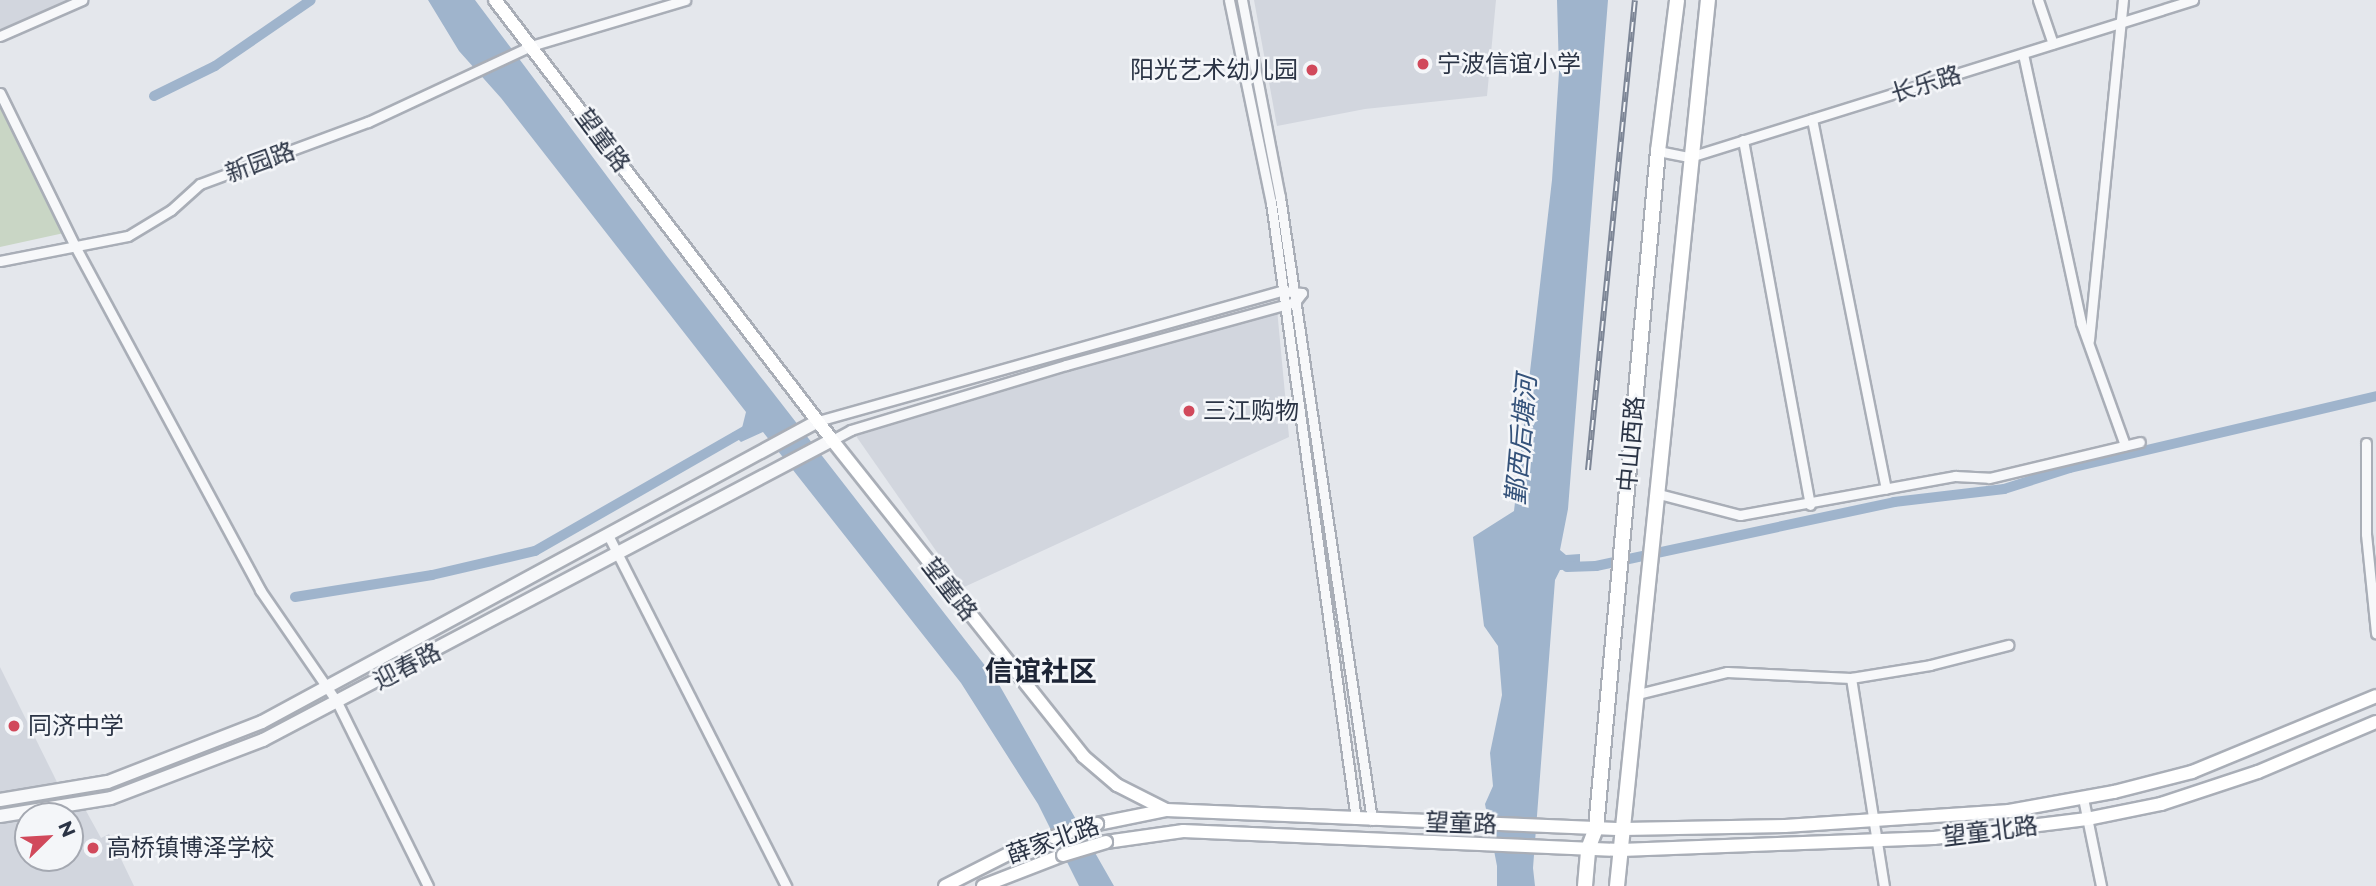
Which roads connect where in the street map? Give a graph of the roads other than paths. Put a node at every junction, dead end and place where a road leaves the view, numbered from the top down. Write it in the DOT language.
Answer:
graph roads {
  1 [pos="82,0"];
  2 [pos="495,0"];
  3 [pos="685,0"];
  4 [pos="1228,0"];
  5 [pos="1242,0"];
  6 [pos="1677,0"];
  7 [pos="1708,0"];
  8 [pos="2038,0"];
  9 [pos="2123,0"];
  10 [pos="2193,0"];
  11 [pos="2122,21"];
  12 [pos="0,36"];
  13 [pos="2053,44"];
  14 [pos="526,49"];
  15 [pos="2023,54"];
  16 [pos="0,93"];
  17 [pos="1812,119"];
  18 [pos="1743,140"];
  19 [pos="1658,151"];
  20 [pos="1690,158"];
  21 [pos="75,246"];
  22 [pos="0,261"];
  23 [pos="1293,289"];
  24 [pos="1282,291"];
  25 [pos="1295,302"];
  26 [pos="1284,304"];
  27 [pos="2089,342"];
  28 [pos="818,421"];
  29 [pos="832,440"];
  30 [pos="2140,442"];
  31 [pos="2367,443"];
  32 [pos="2125,445"];
  33 [pos="1886,489"];
  34 [pos="1655,493"];
  35 [pos="1810,505"];
  36 [pos="608,535"];
  37 [pos="617,556"];
  38 [pos="2376,633"];
  39 [pos="2008,645"];
  40 [pos="1851,678"];
  41 [pos="325,688"];
  42 [pos="1634,695"];
  43 [pos="2376,696"];
  44 [pos="337,702"];
  45 [pos="2376,722"];
  46 [pos="2083,798"];
  47 [pos="0,800"];
  48 [pos="1166,810"];
  49 [pos="0,816"];
  50 [pos="1356,819"];
  51 [pos="1372,820"];
  52 [pos="1872,820"];
  53 [pos="2087,820"];
  54 [pos="1597,828"];
  55 [pos="1623,829"];
  56 [pos="1153,833"];
  57 [pos="1876,841"];
  58 [pos="1588,849"];
  59 [pos="1621,850"];
  60 [pos="428,886"];
  61 [pos="786,886"];
  62 [pos="945,886"];
  63 [pos="983,886"];
  64 [pos="1585,886"];
  65 [pos="1617,886"];
  66 [pos="1884,886"];
  67 [pos="2101,886"];
  1 -- 12 [label="street"];
  2 -- 14 [label="main road, 望童路"];
  3 -- 14 [label="street, 新园路"];
  4 -- 24 [label="street"];
  5 -- 23 [label="street"];
  6 -- 19 [label="main road, 中山西路"];
  7 -- 20 [label="main road, 中山西路"];
  8 -- 13 [label="street"];
  9 -- 11 [label="street"];
  10 -- 11 [label="street, 长乐路"];
  11 -- 13 [label="street, 长乐路"];
  11 -- 27 [label="street"];
  13 -- 15 [label="street, 长乐路"];
  14 -- 21 [label="street, 新园路"];
  14 -- 28 [label="main road, 望童路"];
  15 -- 17 [label="street, 长乐路"];
  15 -- 27 [label="street"];
  16 -- 21 [label="street"];
  17 -- 18 [label="street, 长乐路"];
  17 -- 33 [label="street"];
  18 -- 20 [label="street, 长乐路"];
  18 -- 35 [label="street"];
  19 -- 20 [label="street"];
  19 -- 54 [label="main road, 中山西路"];
  20 -- 34 [label="main road, 中山西路"];
  21 -- 22 [label="street, 新园路"];
  21 -- 41 [label="street"];
  23 -- 24 [label="street"];
  23 -- 25 [label="street"];
  24 -- 26 [label="street"];
  24 -- 28 [label="street"];
  25 -- 26 [label="street"];
  25 -- 51 [label="street"];
  26 -- 29 [label="street"];
  26 -- 50 [label="street"];
  27 -- 32 [label="street"];
  28 -- 29 [label="main road, 望童路"];
  28 -- 36 [label="street, 迎春路"];
  29 -- 37 [label="street, 迎春路"];
  29 -- 48 [label="main road, 望童路"];
  30 -- 32 [label="street"];
  31 -- 38 [label="street"];
  32 -- 33 [label="street"];
  33 -- 35 [label="street"];
  34 -- 35 [label="street"];
  34 -- 42 [label="main road, 中山西路"];
  36 -- 37 [label="street"];
  36 -- 41 [label="street, 迎春路"];
  37 -- 44 [label="street, 迎春路"];
  37 -- 61 [label="street"];
  39 -- 40 [label="street"];
  40 -- 42 [label="street"];
  40 -- 52 [label="street"];
  41 -- 44 [label="street"];
  41 -- 47 [label="street, 迎春路"];
  42 -- 55 [label="main road, 中山西路"];
  43 -- 46 [label="main road, 望童北路"];
  44 -- 49 [label="street, 迎春路"];
  44 -- 60 [label="street"];
  45 -- 53 [label="main road, 望童北路"];
  46 -- 52 [label="main road, 望童北路"];
  46 -- 53 [label="street"];
  48 -- 50 [label="main road, 望童路"];
  48 -- 62 [label="main road, 薛家北路, bridge"];
  50 -- 51 [label="main road, 望童路"];
  51 -- 54 [label="main road, 望童路"];
  52 -- 55 [label="main road, 望童北路"];
  52 -- 57 [label="street"];
  53 -- 57 [label="main road, 望童北路"];
  53 -- 67 [label="street"];
  54 -- 55 [label="main road, 望童北路"];
  54 -- 58 [label="main road, 中山西路"];
  55 -- 59 [label="main road, 中山西路"];
  56 -- 58 [label="main road, 望童路"];
  56 -- 63 [label="main road, 薛家北路, bridge"];
  57 -- 59 [label="main road, 望童北路"];
  57 -- 66 [label="street"];
  58 -- 59 [label="main road, 望童北路"];
  58 -- 64 [label="main road, 中山西路"];
  59 -- 65 [label="main road, 中山西路"];
}
